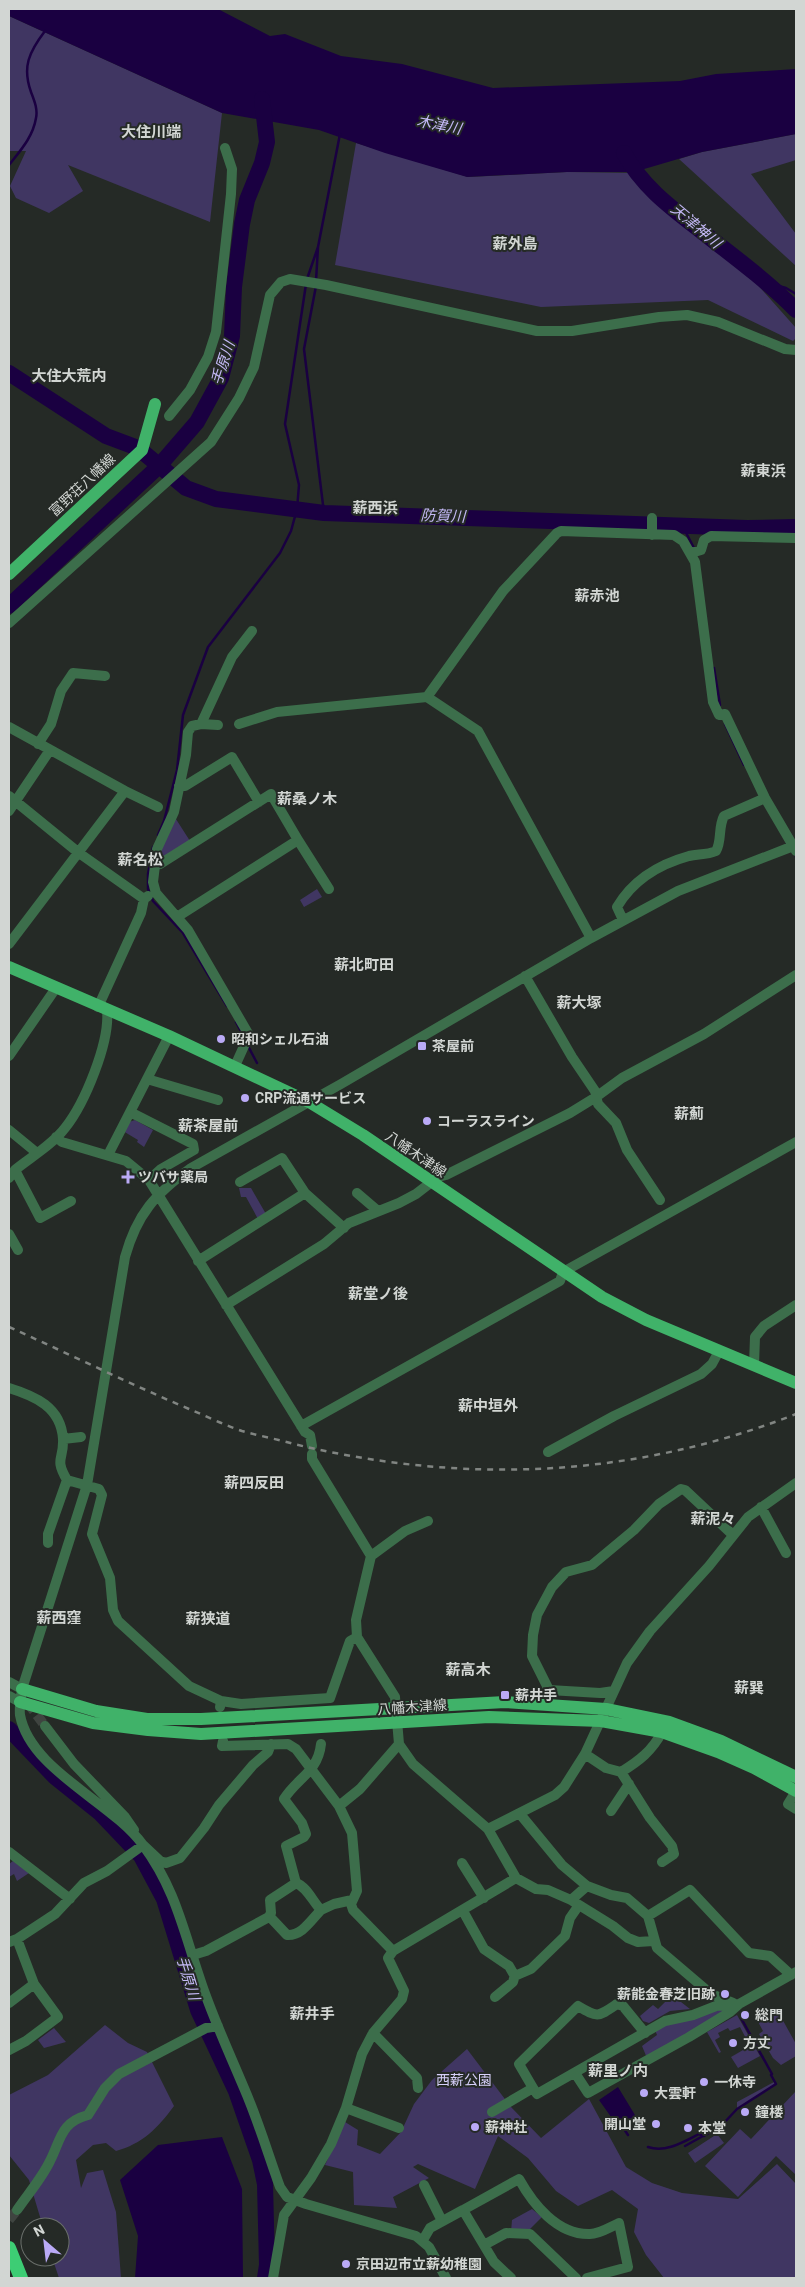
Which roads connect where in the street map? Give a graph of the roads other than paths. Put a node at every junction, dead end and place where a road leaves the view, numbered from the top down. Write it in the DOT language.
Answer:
graph roads {
  1 [pos="225,148"];
  2 [pos="796,350"];
  3 [pos="155,404"];
  4 [pos="169,416"];
  5 [pos="652,518"];
  6 [pos="652,532"];
  7 [pos="796,538"];
  8 [pos="691,553"];
  9 [pos="9,574"];
  10 [pos="9,623"];
  11 [pos="252,631"];
  12 [pos="104,676"];
  13 [pos="427,697"];
  14 [pos="201,724"];
  15 [pos="239,724"];
  16 [pos="218,725"];
  17 [pos="9,727"];
  18 [pos="38,744"];
  19 [pos="50,750"];
  20 [pos="179,786"];
  21 [pos="125,791"];
  22 [pos="12,799"];
  23 [pos="762,799"];
  24 [pos="259,802"];
  25 [pos="158,807"];
  26 [pos="9,811"];
  27 [pos="298,840"];
  28 [pos="795,847"];
  29 [pos="79,853"];
  30 [pos="154,865"];
  31 [pos="329,889"];
  32 [pos="150,896"];
  33 [pos="177,917"];
  34 [pos="623,920"];
  35 [pos="591,938"];
  36 [pos="9,944"];
  37 [pos="9,967"];
  38 [pos="796,975"];
  39 [pos="525,976"];
  40 [pos="56,988"];
  41 [pos="103,1009"];
  42 [pos="169,1036"];
  43 [pos="9,1056"];
  44 [pos="235,1066"];
  45 [pos="147,1079"];
  46 [pos="596,1097"];
  47 [pos="218,1100"];
  48 [pos="309,1102"];
  49 [pos="130,1112"];
  50 [pos="9,1130"];
  51 [pos="56,1137"];
  52 [pos="796,1142"];
  53 [pos="36,1153"];
  54 [pos="108,1155"];
  55 [pos="12,1174"];
  56 [pos="149,1180"];
  57 [pos="240,1182"];
  58 [pos="431,1182"];
  59 [pos="305,1193"];
  60 [pos="158,1194"];
  61 [pos="363,1194"];
  62 [pos="660,1200"];
  63 [pos="71,1201"];
  64 [pos="378,1211"];
  65 [pos="344,1228"];
  66 [pos="9,1234"];
  67 [pos="18,1250"];
  68 [pos="198,1260"];
  69 [pos="563,1272"];
  70 [pos="796,1305"];
  71 [pos="226,1306"];
  72 [pos="719,1351"];
  73 [pos="754,1364"];
  74 [pos="796,1383"];
  75 [pos="9,1388"];
  76 [pos="301,1426"];
  77 [pos="81,1437"];
  78 [pos="63,1439"];
  79 [pos="548,1452"];
  80 [pos="67,1480"];
  81 [pos="796,1483"];
  82 [pos="87,1485"];
  83 [pos="761,1507"];
  84 [pos="428,1521"];
  85 [pos="733,1535"];
  86 [pos="48,1542"];
  87 [pos="786,1553"];
  88 [pos="371,1556"];
  89 [pos="357,1637"];
  90 [pos="9,1682"];
  91 [pos="22,1689"];
  92 [pos="614,1691"];
  93 [pos="14,1699"];
  94 [pos="396,1709"];
  95 [pos="604,1715"];
  96 [pos="397,1722"];
  97 [pos="45,1726"];
  98 [pos="662,1732"];
  99 [pos="223,1741"];
  100 [pos="270,1744"];
  101 [pos="322,1744"];
  102 [pos="399,1744"];
  103 [pos="585,1754"];
  104 [pos="312,1770"];
  105 [pos="621,1772"];
  106 [pos="796,1777"];
  107 [pos="629,1784"];
  108 [pos="796,1791"];
  109 [pos="339,1806"];
  110 [pos="796,1809"];
  111 [pos="611,1811"];
  112 [pos="520,1814"];
  113 [pos="488,1829"];
  114 [pos="140,1843"];
  115 [pos="9,1852"];
  116 [pos="662,1862"];
  117 [pos="462,1863"];
  118 [pos="516,1878"];
  119 [pos="296,1883"];
  120 [pos="587,1886"];
  121 [pos="484,1898"];
  122 [pos="70,1899"];
  123 [pos="352,1900"];
  124 [pos="575,1902"];
  125 [pos="321,1910"];
  126 [pos="463,1910"];
  127 [pos="648,1916"];
  128 [pos="268,1918"];
  129 [pos="13,1940"];
  130 [pos="653,1940"];
  131 [pos="393,1951"];
  132 [pos="193,1956"];
  133 [pos="794,1974"];
  134 [pos="515,1975"];
  135 [pos="34,1984"];
  136 [pos="495,1997"];
  137 [pos="9,2003"];
  138 [pos="736,2004"];
  139 [pos="218,2026"];
  140 [pos="372,2033"];
  141 [pos="645,2033"];
  142 [pos="9,2050"];
  143 [pos="575,2073"];
  144 [pos="418,2088"];
  145 [pos="533,2088"];
  146 [pos="346,2108"];
  147 [pos="492,2112"];
  148 [pos="399,2128"];
  149 [pos="424,2185"];
  150 [pos="296,2200"];
  151 [pos="17,2210"];
  152 [pos="463,2210"];
  153 [pos="442,2221"];
  154 [pos="423,2240"];
  155 [pos="484,2245"];
  156 [pos="9,2248"];
  157 [pos="20,2278"];
  158 [pos="273,2278"];
  159 [pos="446,2278"];
  160 [pos="511,2278"];
  161 [pos="576,2278"];
  162 [pos="587,2278"];
  1 -- 4 [label="street"];
  2 -- 10 [label="street"];
  3 -- 9 [label="main road, 富野荘八幡線"];
  5 -- 6 [label="street"];
  6 -- 8 [label="street"];
  6 -- 13 [label="street"];
  7 -- 8 [label="street"];
  8 -- 23 [label="street"];
  11 -- 14 [label="street"];
  12 -- 18 [label="street"];
  13 -- 15 [label="street"];
  13 -- 35 [label="street"];
  14 -- 16 [label="street"];
  14 -- 20 [label="street"];
  17 -- 18 [label="street"];
  18 -- 19 [label="street"];
  19 -- 21 [label="street"];
  19 -- 22 [label="street"];
  20 -- 24 [label="street"];
  20 -- 30 [label="street"];
  21 -- 25 [label="street"];
  21 -- 29 [label="street"];
  22 -- 26 [label="street"];
  22 -- 29 [label="street"];
  23 -- 28 [label="street"];
  23 -- 34 [label="street"];
  24 -- 27 [label="street"];
  24 -- 30 [label="street"];
  27 -- 31 [label="street"];
  27 -- 33 [label="street"];
  28 -- 34 [label="street"];
  29 -- 32 [label="street"];
  29 -- 36 [label="street"];
  30 -- 32 [label="street"];
  32 -- 33 [label="street"];
  32 -- 41 [label="street"];
  33 -- 44 [label="street"];
  34 -- 35 [label="street"];
  35 -- 39 [label="street"];
  37 -- 40 [label="main road, 八幡木津線"];
  38 -- 46 [label="street"];
  39 -- 46 [label="street"];
  39 -- 48 [label="street"];
  40 -- 41 [label="main road, 八幡木津線"];
  40 -- 43 [label="street"];
  41 -- 42 [label="main road, 八幡木津線"];
  41 -- 51 [label="street"];
  42 -- 44 [label="main road, 八幡木津線"];
  42 -- 45 [label="street"];
  44 -- 48 [label="main road, 八幡木津線"];
  45 -- 47 [label="street"];
  45 -- 49 [label="street"];
  46 -- 58 [label="street"];
  46 -- 62 [label="street"];
  48 -- 58 [label="main road, 八幡木津線"];
  48 -- 60 [label="street"];
  49 -- 54 [label="street"];
  49 -- 56 [label="street"];
  50 -- 53 [label="street"];
  51 -- 53 [label="street"];
  51 -- 54 [label="street"];
  52 -- 69 [label="street"];
  53 -- 55 [label="street"];
  54 -- 56 [label="street"];
  55 -- 63 [label="street"];
  56 -- 60 [label="street"];
  57 -- 59 [label="street"];
  58 -- 64 [label="street"];
  58 -- 69 [label="main road, 八幡木津線"];
  59 -- 65 [label="street"];
  59 -- 68 [label="street"];
  60 -- 68 [label="street"];
  60 -- 82 [label="street"];
  61 -- 64 [label="street"];
  64 -- 65 [label="street"];
  65 -- 71 [label="street"];
  66 -- 67 [label="street"];
  68 -- 71 [label="street"];
  69 -- 72 [label="main road, 八幡木津線"];
  69 -- 76 [label="street"];
  70 -- 73 [label="street"];
  71 -- 76 [label="street"];
  72 -- 73 [label="main road, 八幡木津線"];
  72 -- 79 [label="street"];
  73 -- 74 [label="main road, 八幡木津線"];
  75 -- 78 [label="street"];
  76 -- 88 [label="street"];
  77 -- 78 [label="street"];
  78 -- 80 [label="street"];
  80 -- 82 [label="street"];
  80 -- 86 [label="street"];
  81 -- 83 [label="street"];
  82 -- 89 [label="street"];
  82 -- 91 [label="street"];
  83 -- 85 [label="street"];
  83 -- 87 [label="street"];
  84 -- 88 [label="street"];
  85 -- 92 [label="street"];
  85 -- 92 [label="street"];
  88 -- 89 [label="street"];
  89 -- 94 [label="street"];
  90 -- 91 [label="street"];
  91 -- 93 [label="street"];
  91 -- 94 [label="main road, 八幡木津線"];
  92 -- 95 [label="street"];
  93 -- 96 [label="main road, 八幡木津線"];
  93 -- 114 [label="street"];
  94 -- 95 [label="main road, 八幡木津線"];
  94 -- 96 [label="street"];
  95 -- 96 [label="main road, 八幡木津線"];
  95 -- 98 [label="main road, 八幡木津線"];
  95 -- 103 [label="street"];
  95 -- 106 [label="main road, 八幡木津線"];
  96 -- 102 [label="street"];
  97 -- 114 [label="street"];
  98 -- 105 [label="street"];
  98 -- 108 [label="main road, 八幡木津線"];
  99 -- 100 [label="street"];
  100 -- 104 [label="street"];
  100 -- 114 [label="street"];
  101 -- 104 [label="street"];
  102 -- 109 [label="street"];
  102 -- 113 [label="street"];
  103 -- 105 [label="street"];
  103 -- 112 [label="street"];
  104 -- 109 [label="street"];
  104 -- 119 [label="street"];
  105 -- 107 [label="street"];
  107 -- 111 [label="street"];
  107 -- 116 [label="street"];
  108 -- 110 [label="street"];
  109 -- 123 [label="street"];
  112 -- 113 [label="street"];
  112 -- 120 [label="street"];
  113 -- 118 [label="street"];
  114 -- 122 [label="street"];
  114 -- 132 [label="street"];
  115 -- 122 [label="street"];
  117 -- 121 [label="street"];
  118 -- 121 [label="street"];
  118 -- 124 [label="street"];
  119 -- 125 [label="street"];
  119 -- 128 [label="street"];
  120 -- 124 [label="street"];
  120 -- 127 [label="street"];
  121 -- 126 [label="street"];
  122 -- 129 [label="street"];
  123 -- 125 [label="street"];
  123 -- 131 [label="street"];
  124 -- 130 [label="street"];
  124 -- 134 [label="street"];
  125 -- 128 [label="street"];
  126 -- 131 [label="street"];
  126 -- 134 [label="street"];
  127 -- 130 [label="street"];
  127 -- 133 [label="street"];
  128 -- 132 [label="street"];
  129 -- 135 [label="street"];
  130 -- 138 [label="street"];
  131 -- 140 [label="street"];
  132 -- 139 [label="street"];
  133 -- 138 [label="street"];
  134 -- 136 [label="street"];
  135 -- 137 [label="street"];
  135 -- 142 [label="street"];
  138 -- 141 [label="street"];
  138 -- 143 [label="street"];
  139 -- 150 [label="street"];
  139 -- 151 [label="street"];
  140 -- 144 [label="street"];
  140 -- 146 [label="street"];
  141 -- 143 [label="street"];
  141 -- 145 [label="street"];
  143 -- 145 [label="street"];
  145 -- 147 [label="street"];
  146 -- 148 [label="street"];
  146 -- 150 [label="street"];
  149 -- 153 [label="street"];
  150 -- 154 [label="street"];
  150 -- 158 [label="street"];
  152 -- 153 [label="street"];
  152 -- 155 [label="street"];
  152 -- 162 [label="street"];
  153 -- 154 [label="street"];
  154 -- 159 [label="street"];
  155 -- 160 [label="street"];
  155 -- 161 [label="street"];
  156 -- 157 [label="highway"];
}
